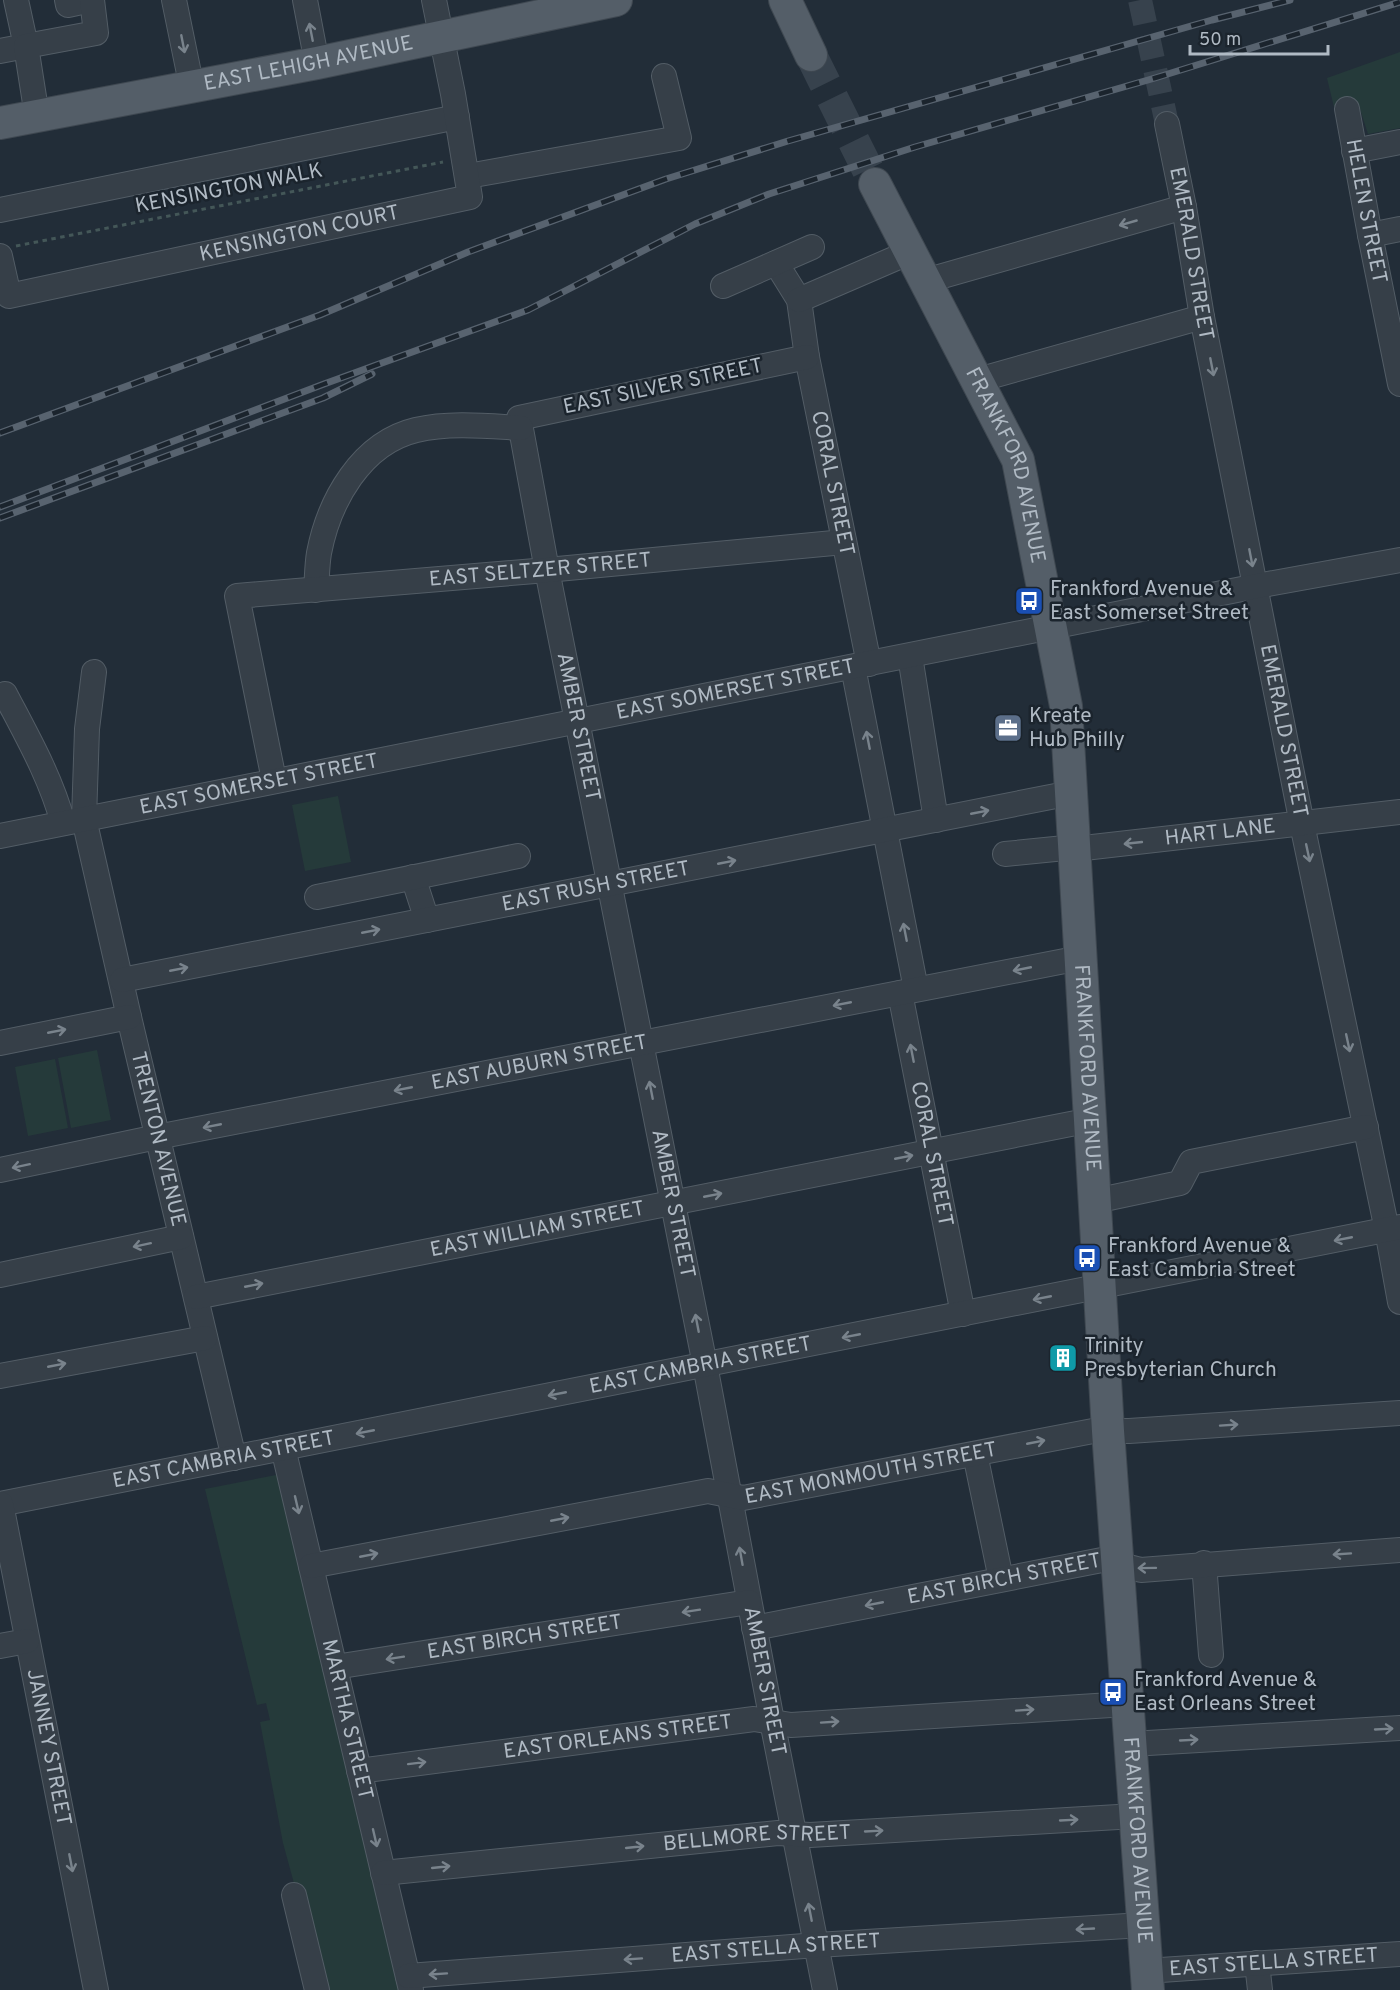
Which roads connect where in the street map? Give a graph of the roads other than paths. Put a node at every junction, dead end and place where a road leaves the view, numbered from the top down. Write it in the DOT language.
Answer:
graph roads {
  1 [pos="16,0"];
  2 [pos="67,0"];
  3 [pos="92,0"];
  4 [pos="174,0"];
  5 [pos="305,0"];
  6 [pos="434,0"];
  7 [pos="616,0"];
  8 [pos="785,0"];
  9 [pos="441,38"];
  10 [pos="26,46"];
  11 [pos="0,51"];
  12 [pos="811,55"];
  13 [pos="317,63"];
  14 [pos="664,76"];
  15 [pos="192,88"];
  16 [pos="1347,109"];
  17 [pos="37,116"];
  18 [pos="457,117"];
  19 [pos="0,123"];
  20 [pos="1167,124"];
  21 [pos="1400,142"];
  22 [pos="1354,151"];
  23 [pos="466,167"];
  24 [pos="875,184"];
  25 [pos="1184,207"];
  26 [pos="0,210"];
  27 [pos="1400,229"];
  28 [pos="1370,235"];
  29 [pos="812,247"];
  30 [pos="6,251"];
  31 [pos="910,252"];
  32 [pos="776,263"];
  33 [pos="925,281"];
  34 [pos="723,286"];
  35 [pos="799,300"];
  36 [pos="1202,317"];
  37 [pos="1394,319"];
  38 [pos="807,357"];
  39 [pos="978,380"];
  40 [pos="1400,384"];
  41 [pos="520,423"];
  42 [pos="844,542"];
  43 [pos="1400,560"];
  44 [pos="547,570"];
  45 [pos="1257,586"];
  46 [pos="316,590"];
  47 [pos="1051,628"];
  48 [pos="910,656"];
  49 [pos="861,666"];
  50 [pos="94,672"];
  51 [pos="5,694"];
  52 [pos="579,721"];
  53 [pos="274,780"];
  54 [pos="1071,794"];
  55 [pos="1400,812"];
  56 [pos="936,820"];
  57 [pos="74,821"];
  58 [pos="1302,824"];
  59 [pos="886,830"];
  60 [pos="0,836"];
  61 [pos="1075,848"];
  62 [pos="1005,854"];
  63 [pos="518,856"];
  64 [pos="413,877"];
  65 [pos="610,886"];
  66 [pos="317,897"];
  67 [pos="427,920"];
  68 [pos="1080,958"];
  69 [pos="122,980"];
  70 [pos="908,991"];
  71 [pos="129,1017"];
  72 [pos="642,1042"];
  73 [pos="0,1043"];
  74 [pos="1091,1120"];
  75 [pos="1366,1127"];
  76 [pos="157,1137"];
  77 [pos="931,1152"];
  78 [pos="0,1170"];
  79 [pos="1095,1201"];
  80 [pos="673,1202"];
  81 [pos="1394,1229"];
  82 [pos="182,1237"];
  83 [pos="0,1275"];
  84 [pos="1100,1287"];
  85 [pos="196,1297"];
  86 [pos="1400,1302"];
  87 [pos="963,1314"];
  88 [pos="206,1338"];
  89 [pos="705,1365"];
  90 [pos="0,1376"];
  91 [pos="1400,1413"];
  92 [pos="1108,1431"];
  93 [pos="283,1448"];
  94 [pos="975,1454"];
  95 [pos="234,1458"];
  96 [pos="730,1496"];
  97 [pos="0,1504"];
  98 [pos="1400,1550"];
  99 [pos="1118,1563"];
  100 [pos="1204,1563"];
  101 [pos="311,1566"];
  102 [pos="1001,1579"];
  103 [pos="749,1602"];
  104 [pos="754,1628"];
  105 [pos="27,1641"];
  106 [pos="0,1646"];
  107 [pos="1211,1655"];
  108 [pos="334,1667"];
  109 [pos="1127,1704"];
  110 [pos="772,1721"];
  111 [pos="1400,1728"];
  112 [pos="1131,1744"];
  113 [pos="359,1771"];
  114 [pos="1135,1816"];
  115 [pos="795,1833"];
  116 [pos="383,1873"];
  117 [pos="294,1894"];
  118 [pos="1143,1925"];
  119 [pos="817,1945"];
  120 [pos="1400,1954"];
  121 [pos="1257,1964"];
  122 [pos="1147,1981"];
  123 [pos="410,1983"];
  124 [pos="96,1990"];
  125 [pos="317,1990"];
  126 [pos="825,1990"];
  127 [pos="1260,1990"];
  1 -- 10 [label="street"];
  2 -- 3 [label="street"];
  3 -- 10 [label="street"];
  4 -- 15 [label="street, one-way"];
  13 -- 5 [label="street, one-way"];
  6 -- 9 [label="street"];
  7 -- 9 [label="main road, EAST LEHIGH AVENUE"];
  8 -- 12 [label="main road"];
  9 -- 13 [label="main road, EAST LEHIGH AVENUE"];
  9 -- 18 [label="street, KENSINGTON COURT"];
  10 -- 11 [label="street"];
  10 -- 17 [label="street"];
  13 -- 15 [label="main road, EAST LEHIGH AVENUE"];
  14 -- 23 [label="street"];
  15 -- 17 [label="main road, EAST LEHIGH AVENUE"];
  16 -- 22 [label="street, HELEN STREET"];
  17 -- 19 [label="main road, EAST LEHIGH AVENUE"];
  18 -- 23 [label="street, KENSINGTON COURT"];
  18 -- 26 [label="street"];
  20 -- 25 [label="street, EMERALD STREET"];
  21 -- 22 [label="street"];
  22 -- 28 [label="street, HELEN STREET"];
  23 -- 30 [label="street, KENSINGTON COURT"];
  24 -- 31 [label="main road, FRANKFORD AVENUE"];
  25 -- 33 [label="street, one-way"];
  25 -- 36 [label="street, EMERALD STREET"];
  27 -- 28 [label="street"];
  28 -- 37 [label="street, HELEN STREET"];
  29 -- 32 [label="street"];
  31 -- 33 [label="main road, FRANKFORD AVENUE"];
  31 -- 35 [label="street"];
  32 -- 34 [label="street"];
  32 -- 35 [label="street"];
  33 -- 39 [label="main road, FRANKFORD AVENUE"];
  35 -- 38 [label="street, CORAL STREET"];
  36 -- 39 [label="street"];
  36 -- 45 [label="street, EMERALD STREET, one-way"];
  37 -- 40 [label="street, HELEN STREET"];
  38 -- 41 [label="street, EAST SILVER STREET"];
  38 -- 42 [label="street, CORAL STREET"];
  39 -- 47 [label="main road, FRANKFORD AVENUE"];
  41 -- 44 [label="street, AMBER STREET"];
  41 -- 46 [label="street, EAST SILVER STREET"];
  42 -- 44 [label="street, EAST SELTZER STREET"];
  42 -- 49 [label="street, CORAL STREET"];
  43 -- 45 [label="street, EAST SOMERSET STREET"];
  44 -- 46 [label="street, EAST SELTZER STREET"];
  44 -- 52 [label="street, AMBER STREET"];
  45 -- 47 [label="street, EAST SOMERSET STREET"];
  45 -- 58 [label="street, EMERALD STREET"];
  46 -- 53 [label="street, EAST SELTZER STREET"];
  47 -- 48 [label="street, EAST SOMERSET STREET"];
  47 -- 54 [label="main road, FRANKFORD AVENUE"];
  48 -- 49 [label="street, EAST SOMERSET STREET"];
  48 -- 56 [label="street"];
  49 -- 52 [label="street, EAST SOMERSET STREET"];
  59 -- 49 [label="street, CORAL STREET, one-way"];
  50 -- 57 [label="street"];
  51 -- 57 [label="street"];
  52 -- 53 [label="street, EAST SOMERSET STREET"];
  52 -- 65 [label="street, AMBER STREET"];
  53 -- 57 [label="street, EAST SOMERSET STREET"];
  56 -- 54 [label="street, EAST RUSH STREET, one-way"];
  54 -- 61 [label="main road, FRANKFORD AVENUE"];
  55 -- 58 [label="street, HART LANE"];
  56 -- 59 [label="street, EAST RUSH STREET"];
  57 -- 60 [label="street, EAST SOMERSET STREET"];
  57 -- 69 [label="street, TRENTON AVENUE"];
  58 -- 61 [label="street, HART LANE, one-way"];
  58 -- 75 [label="street, EMERALD STREET, one-way"];
  65 -- 59 [label="street, EAST RUSH STREET, one-way"];
  70 -- 59 [label="street, CORAL STREET, one-way"];
  61 -- 62 [label="street, HART LANE"];
  61 -- 68 [label="main road, FRANKFORD AVENUE"];
  63 -- 64 [label="street"];
  64 -- 66 [label="street"];
  64 -- 67 [label="street"];
  65 -- 67 [label="street, EAST RUSH STREET"];
  65 -- 72 [label="street, AMBER STREET"];
  69 -- 67 [label="street, EAST RUSH STREET, one-way"];
  68 -- 70 [label="street, EAST AUBURN STREET, one-way"];
  68 -- 74 [label="main road, FRANKFORD AVENUE"];
  69 -- 71 [label="street, TRENTON AVENUE"];
  70 -- 72 [label="street, EAST AUBURN STREET, one-way"];
  77 -- 70 [label="street, CORAL STREET, one-way"];
  73 -- 71 [label="street, one-way"];
  71 -- 76 [label="street, TRENTON AVENUE"];
  72 -- 76 [label="street, EAST AUBURN STREET, one-way"];
  80 -- 72 [label="street, AMBER STREET, one-way"];
  74 -- 77 [label="street, EAST WILLIAM STREET"];
  74 -- 79 [label="main road, FRANKFORD AVENUE"];
  75 -- 79 [label="street"];
  75 -- 81 [label="street, EMERALD STREET"];
  76 -- 78 [label="street, EAST AUBURN STREET, one-way"];
  76 -- 82 [label="street, TRENTON AVENUE"];
  80 -- 77 [label="street, EAST WILLIAM STREET, one-way"];
  77 -- 87 [label="street, CORAL STREET"];
  79 -- 84 [label="main road, FRANKFORD AVENUE"];
  85 -- 80 [label="street, EAST WILLIAM STREET, one-way"];
  89 -- 80 [label="street, AMBER STREET, one-way"];
  81 -- 84 [label="street, EAST CAMBRIA STREET, one-way"];
  81 -- 86 [label="street, EMERALD STREET"];
  82 -- 83 [label="street, one-way"];
  82 -- 85 [label="street, TRENTON AVENUE"];
  84 -- 87 [label="street, EAST CAMBRIA STREET, one-way"];
  84 -- 92 [label="main road, FRANKFORD AVENUE"];
  85 -- 88 [label="street, TRENTON AVENUE"];
  87 -- 89 [label="street, EAST CAMBRIA STREET, one-way"];
  90 -- 88 [label="street, one-way"];
  88 -- 95 [label="street, TRENTON AVENUE"];
  89 -- 93 [label="street, EAST CAMBRIA STREET, one-way"];
  89 -- 96 [label="street, AMBER STREET"];
  92 -- 91 [label="street, EAST MONMOUTH STREET, one-way"];
  94 -- 92 [label="street, EAST MONMOUTH STREET, one-way"];
  92 -- 99 [label="main road, FRANKFORD AVENUE"];
  93 -- 95 [label="street, EAST CAMBRIA STREET"];
  93 -- 101 [label="street, MARTHA STREET, one-way"];
  94 -- 96 [label="street, EAST MONMOUTH STREET"];
  94 -- 102 [label="street"];
  95 -- 97 [label="street, EAST CAMBRIA STREET"];
  101 -- 96 [label="street, EAST MONMOUTH STREET, one-way"];
  103 -- 96 [label="street, AMBER STREET, one-way"];
  97 -- 105 [label="street, JANNEY STREET"];
  98 -- 100 [label="street, EAST BIRCH STREET, one-way"];
  100 -- 99 [label="street, EAST BIRCH STREET, one-way"];
  99 -- 102 [label="street, EAST BIRCH STREET"];
  99 -- 109 [label="main road, FRANKFORD AVENUE"];
  100 -- 107 [label="street"];
  101 -- 108 [label="street, MARTHA STREET"];
  102 -- 104 [label="street, EAST BIRCH STREET, one-way"];
  103 -- 104 [label="street, AMBER STREET"];
  103 -- 108 [label="street, EAST BIRCH STREET, one-way"];
  104 -- 110 [label="street, AMBER STREET"];
  105 -- 106 [label="street"];
  105 -- 124 [label="street, JANNEY STREET, one-way"];
  108 -- 113 [label="street, MARTHA STREET"];
  110 -- 109 [label="street, EAST ORLEANS STREET, one-way"];
  109 -- 112 [label="main road, FRANKFORD AVENUE"];
  113 -- 110 [label="street, EAST ORLEANS STREET, one-way"];
  110 -- 115 [label="street, AMBER STREET"];
  112 -- 111 [label="street, one-way"];
  112 -- 114 [label="main road, FRANKFORD AVENUE"];
  113 -- 116 [label="street, MARTHA STREET, one-way"];
  115 -- 114 [label="street, BELLMORE STREET, one-way"];
  114 -- 118 [label="main road, FRANKFORD AVENUE"];
  116 -- 115 [label="street, BELLMORE STREET, one-way"];
  119 -- 115 [label="street, AMBER STREET, one-way"];
  116 -- 123 [label="street, MARTHA STREET"];
  117 -- 125 [label="street"];
  118 -- 119 [label="street, EAST STELLA STREET, one-way"];
  118 -- 122 [label="main road, FRANKFORD AVENUE"];
  119 -- 123 [label="street, EAST STELLA STREET, one-way"];
  119 -- 126 [label="street, AMBER STREET"];
  120 -- 121 [label="street, EAST STELLA STREET"];
  121 -- 122 [label="street, EAST STELLA STREET"];
  121 -- 127 [label="street"];
}
